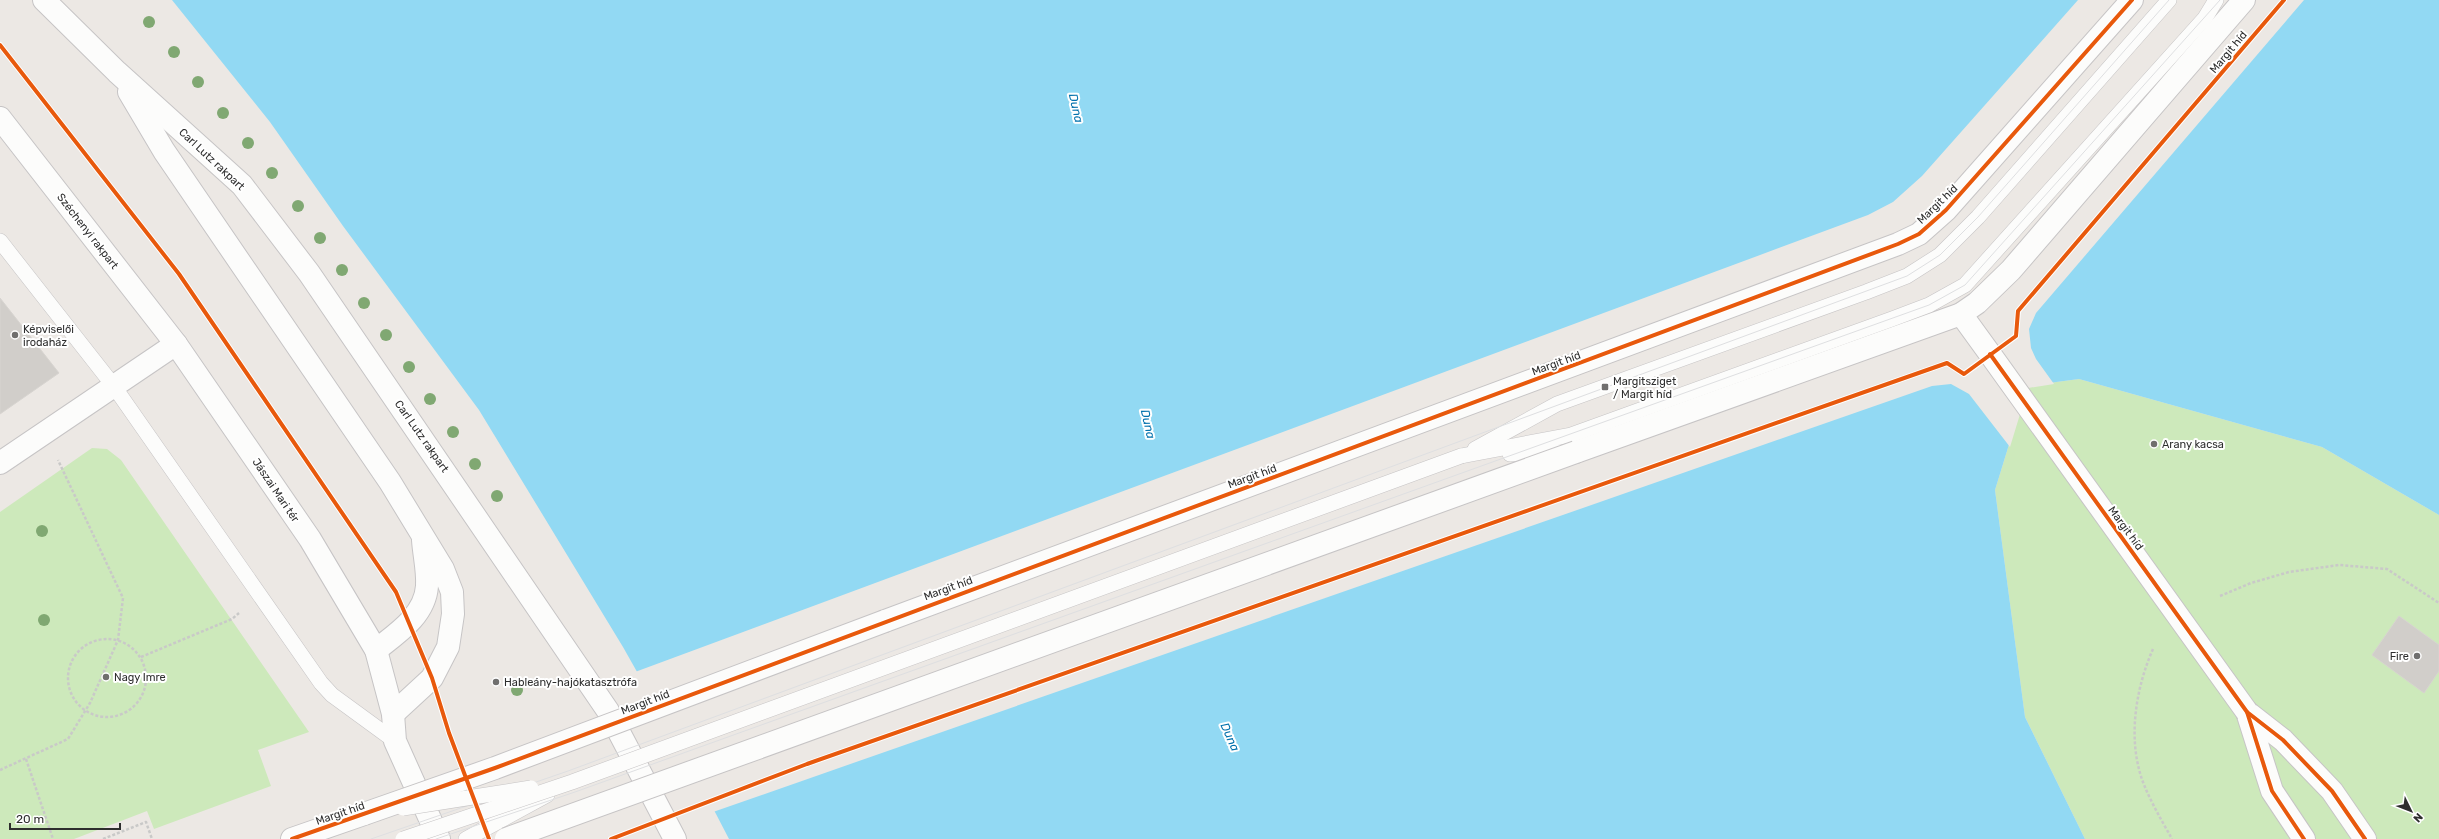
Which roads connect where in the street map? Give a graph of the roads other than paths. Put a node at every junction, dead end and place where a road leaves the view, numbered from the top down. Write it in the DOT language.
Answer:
graph roads {
  1 [pos="44,0"];
  2 [pos="2132,0"];
  3 [pos="2169,0"];
  4 [pos="2216,0"];
  5 [pos="2244,0"];
  6 [pos="117,72"];
  7 [pos="0,118"];
  8 [pos="0,240"];
  9 [pos="1962,314"];
  10 [pos="176,344"];
  11 [pos="113,385"];
  12 [pos="1576,452"];
  13 [pos="1461,456"];
  14 [pos="0,463"];
  15 [pos="422,534"];
  16 [pos="376,650"];
  17 [pos="2247,712"];
  18 [pos="393,714"];
  19 [pos="395,741"];
  20 [pos="572,782"];
  21 [pos="364,814"];
  22 [pos="292,839"];
  23 [pos="403,839"];
  24 [pos="439,839"];
  25 [pos="466,839"];
  26 [pos="506,839"];
  27 [pos="674,839"];
  28 [pos="2304,839"];
  29 [pos="2365,839"];
  1 -- 6 [label="main road"];
  2 -- 21 [label="main road, Margit híd, bridge"];
  3 -- 13 [label="lane, Margit híd"];
  4 -- 13 [label="lane, Margit híd"];
  5 -- 9 [label="main road, Margit híd"];
  6 -- 15 [label="main road"];
  6 -- 27 [label="main road, Carl Lutz rakpart"];
  7 -- 10 [label="main road, Széchenyi rakpart"];
  8 -- 11 [label="lane"];
  9 -- 12 [label="main road, Margit híd"];
  9 -- 17 [label="main road, Margit híd, bridge"];
  10 -- 11 [label="main road"];
  10 -- 16 [label="main road, Jászai Mari tér"];
  11 -- 14 [label="main road"];
  11 -- 19 [label="lane"];
  12 -- 13 [label="lane, Margit híd, bridge"];
  12 -- 26 [label="main road, Margit híd, bridge"];
  13 -- 20 [label="lane, Margit híd, bridge"];
  15 -- 16 [label="main road"];
  15 -- 18 [label="main road"];
  16 -- 18 [label="main road, Jászai Mari tér"];
  17 -- 28 [label="main road"];
  17 -- 29 [label="main road"];
  18 -- 19 [label="main road, Jászai Mari tér"];
  19 -- 24 [label="main road, Jászai Mari tér"];
  20 -- 21 [label="lane, Margit híd, bridge"];
  20 -- 23 [label="lane, Margit híd, bridge"];
  20 -- 25 [label="lane, Margit híd, bridge"];
  21 -- 22 [label="main road, Margit híd"];
}
